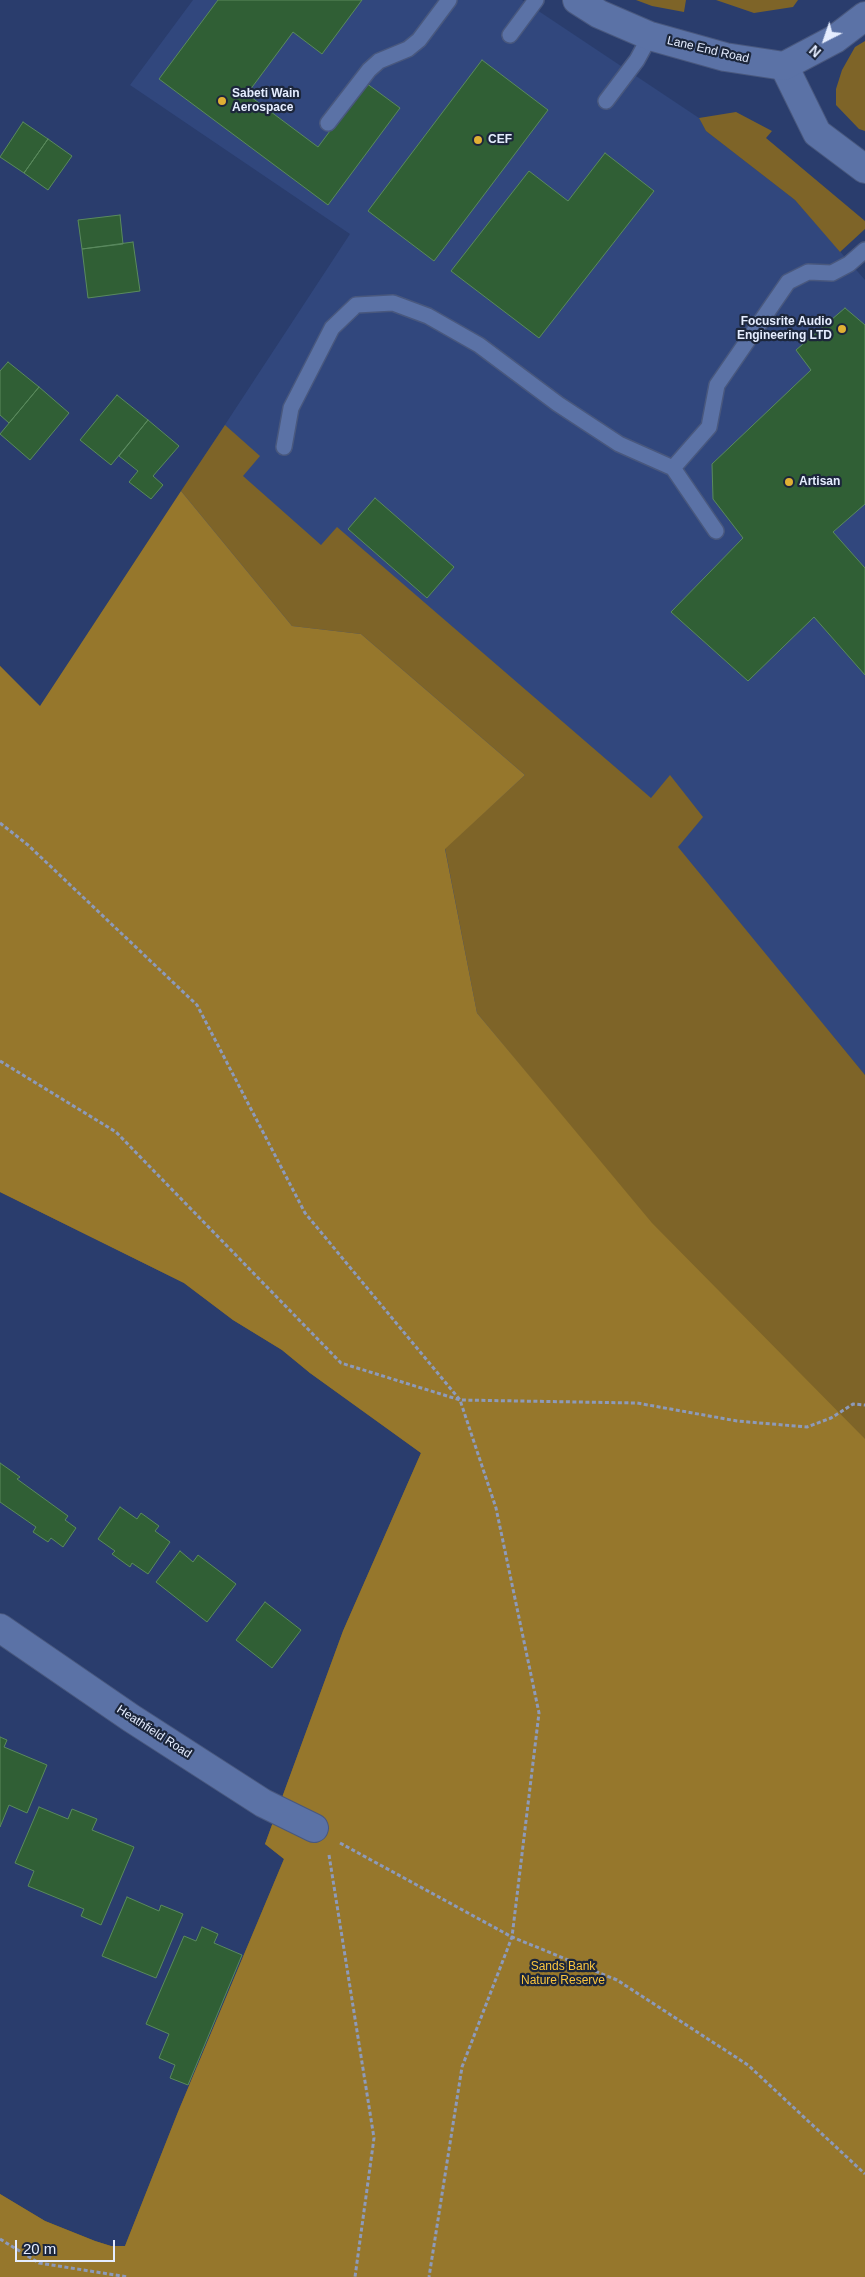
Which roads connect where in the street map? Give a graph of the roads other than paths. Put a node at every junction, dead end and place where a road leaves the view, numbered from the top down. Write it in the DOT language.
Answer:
graph roads {
  1 [pos="449,0"];
  2 [pos="536,0"];
  3 [pos="577,0"];
  4 [pos="865,16"];
  5 [pos="510,35"];
  6 [pos="650,36"];
  7 [pos="784,66"];
  8 [pos="606,101"];
  9 [pos="328,123"];
  10 [pos="865,169"];
  11 [pos="865,250"];
  12 [pos="284,447"];
  13 [pos="673,468"];
  14 [pos="716,532"];
  15 [pos="0,1628"];
  16 [pos="320,1831"];
  1 -- 9 [label="lane"];
  2 -- 5 [label="lane"];
  3 -- 6 [label="street, Lane End Road"];
  4 -- 7 [label="street"];
  6 -- 7 [label="street, Lane End Road"];
  6 -- 8 [label="lane"];
  7 -- 10 [label="street"];
  11 -- 13 [label="lane"];
  12 -- 13 [label="lane"];
  13 -- 14 [label="lane"];
  15 -- 16 [label="street, Heathfield Road"];
}
